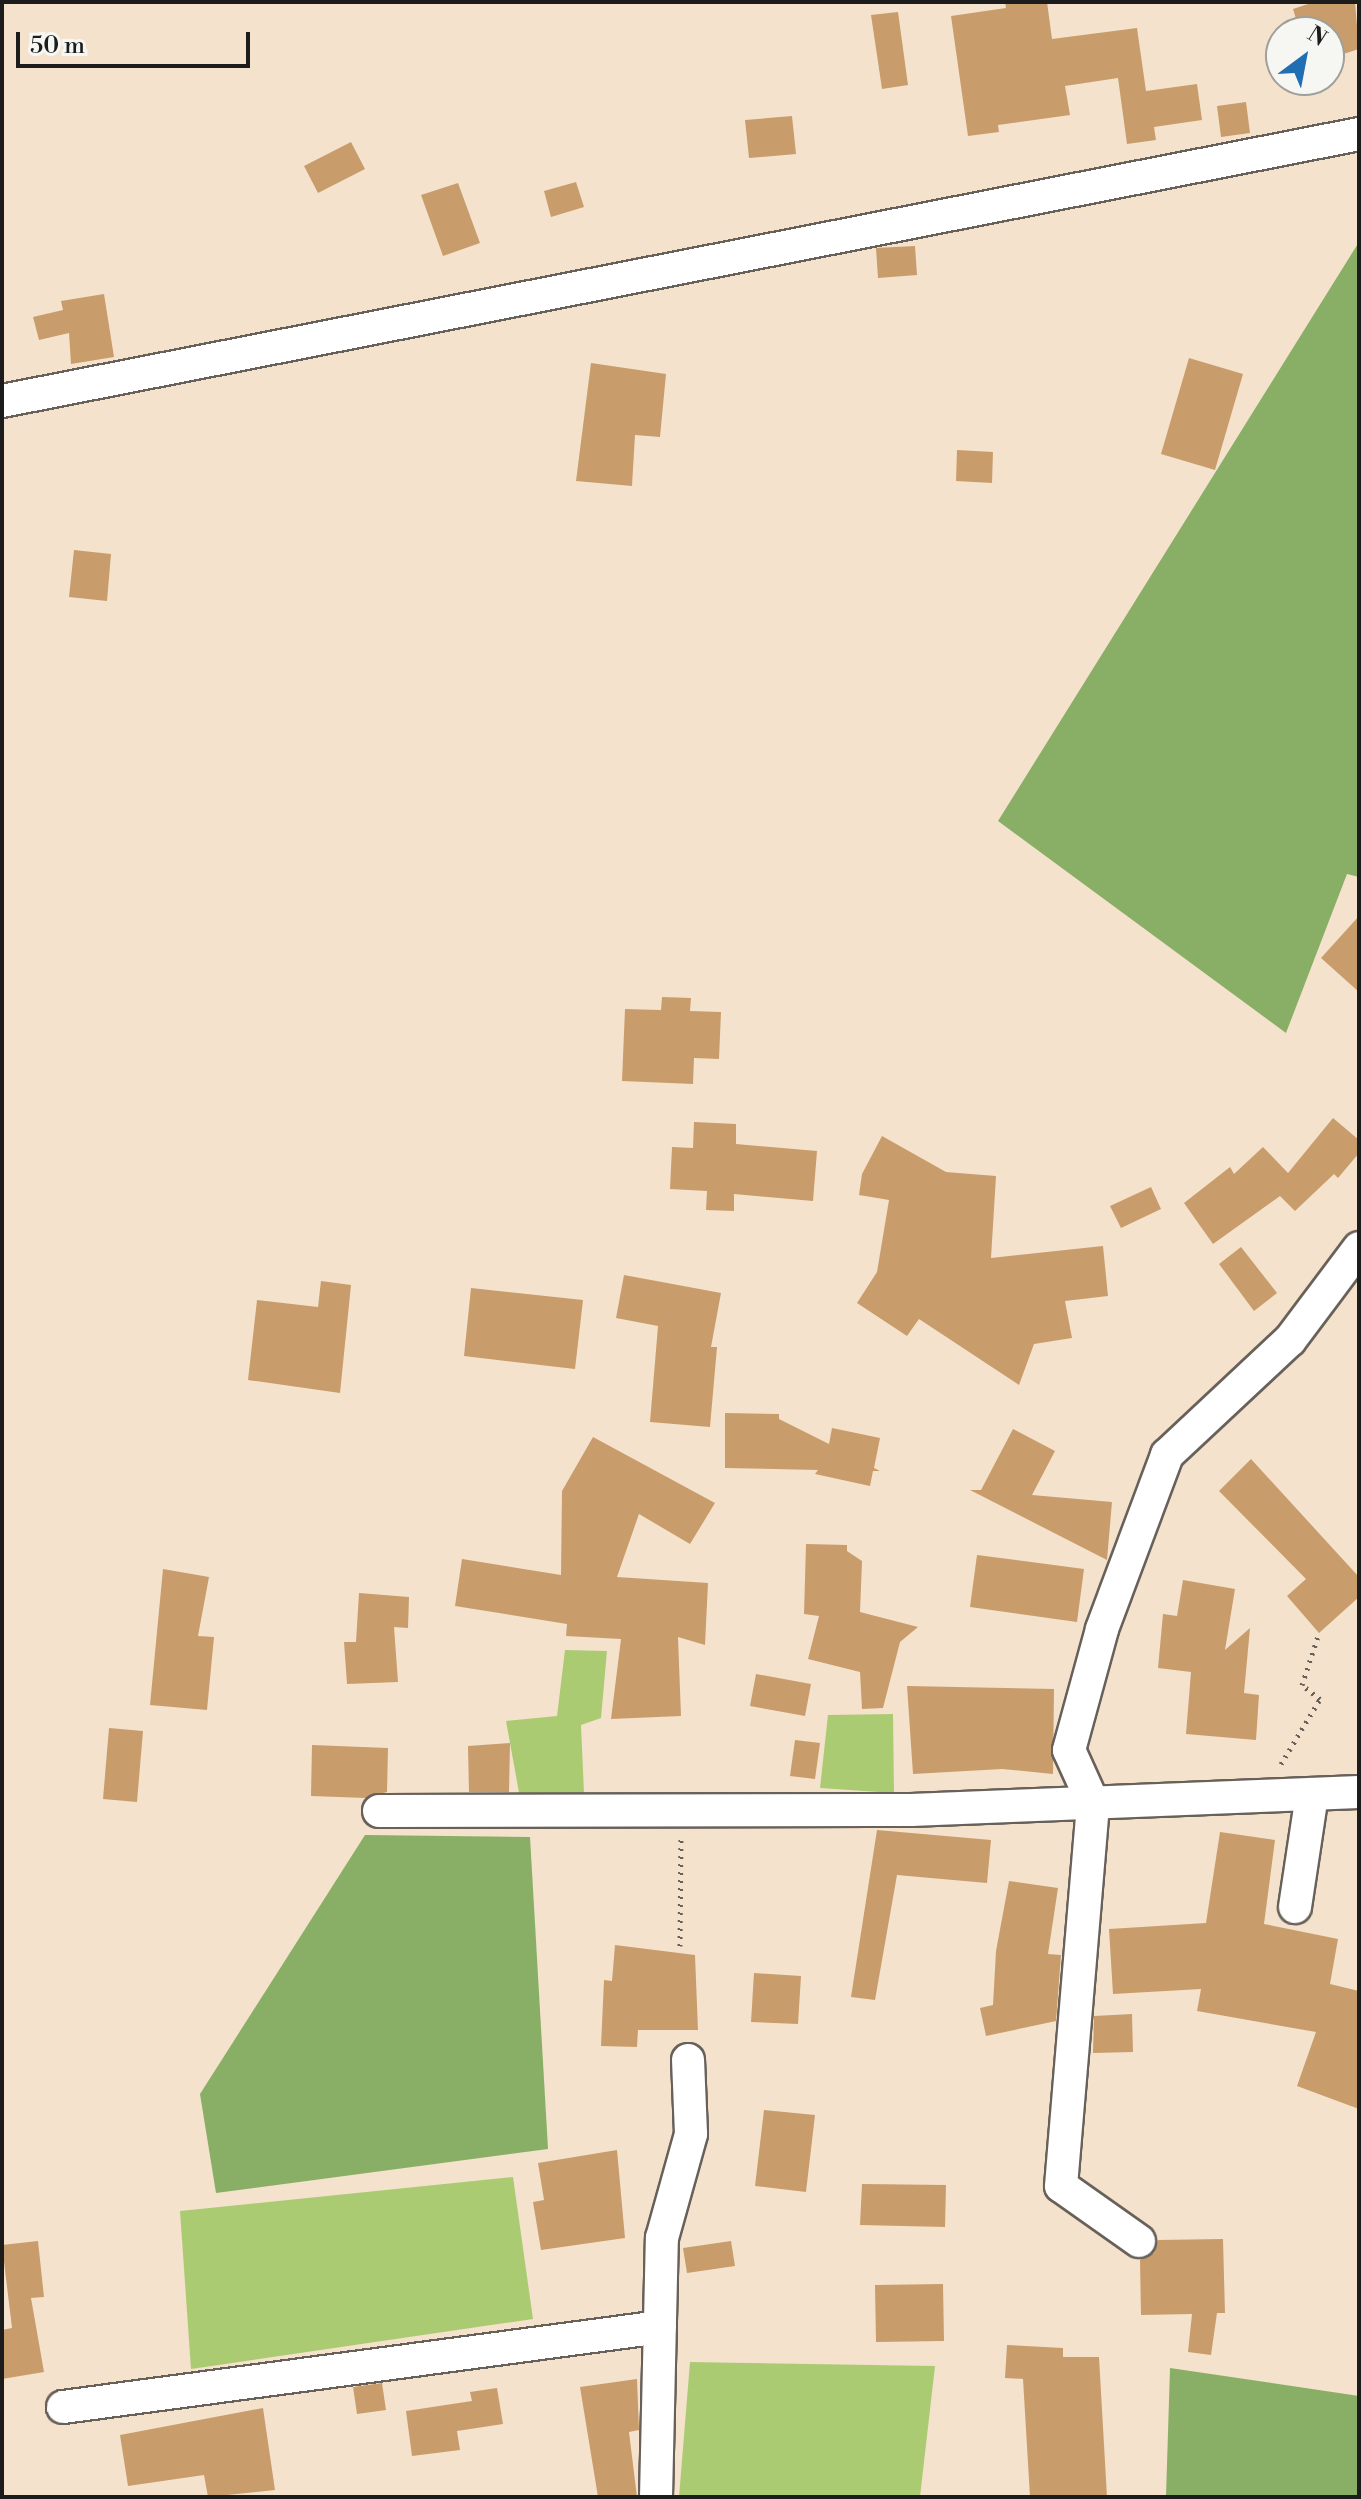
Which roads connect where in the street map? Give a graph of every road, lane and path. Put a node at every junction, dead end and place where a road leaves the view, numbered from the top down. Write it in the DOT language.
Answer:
graph roads {
  1 [pos="1359,134"];
  2 [pos="2,401"];
  3 [pos="1359,1248"];
  4 [pos="1319,1633"];
  5 [pos="1359,1792"];
  6 [pos="1312,1794"];
  7 [pos="1262,1796"];
  8 [pos="1093,1803"];
  9 [pos="379,1811"];
  10 [pos="681,1822"];
  11 [pos="1295,1907"];
  12 [pos="680,1946"];
  13 [pos="688,2060"];
  14 [pos="1139,2241"];
  15 [pos="660,2327"];
  16 [pos="63,2407"];
  17 [pos="656,2497"];
  1 -- 2 [label="street"];
  3 -- 8 [label="street"];
  4 -- 7 [label="path"];
  5 -- 6 [label="street"];
  6 -- 7 [label="street"];
  6 -- 11 [label="street"];
  7 -- 8 [label="street"];
  8 -- 9 [label="street"];
  8 -- 14 [label="street"];
  10 -- 12 [label="path"];
  13 -- 15 [label="street"];
  15 -- 16 [label="street"];
  15 -- 17 [label="street"];
}
